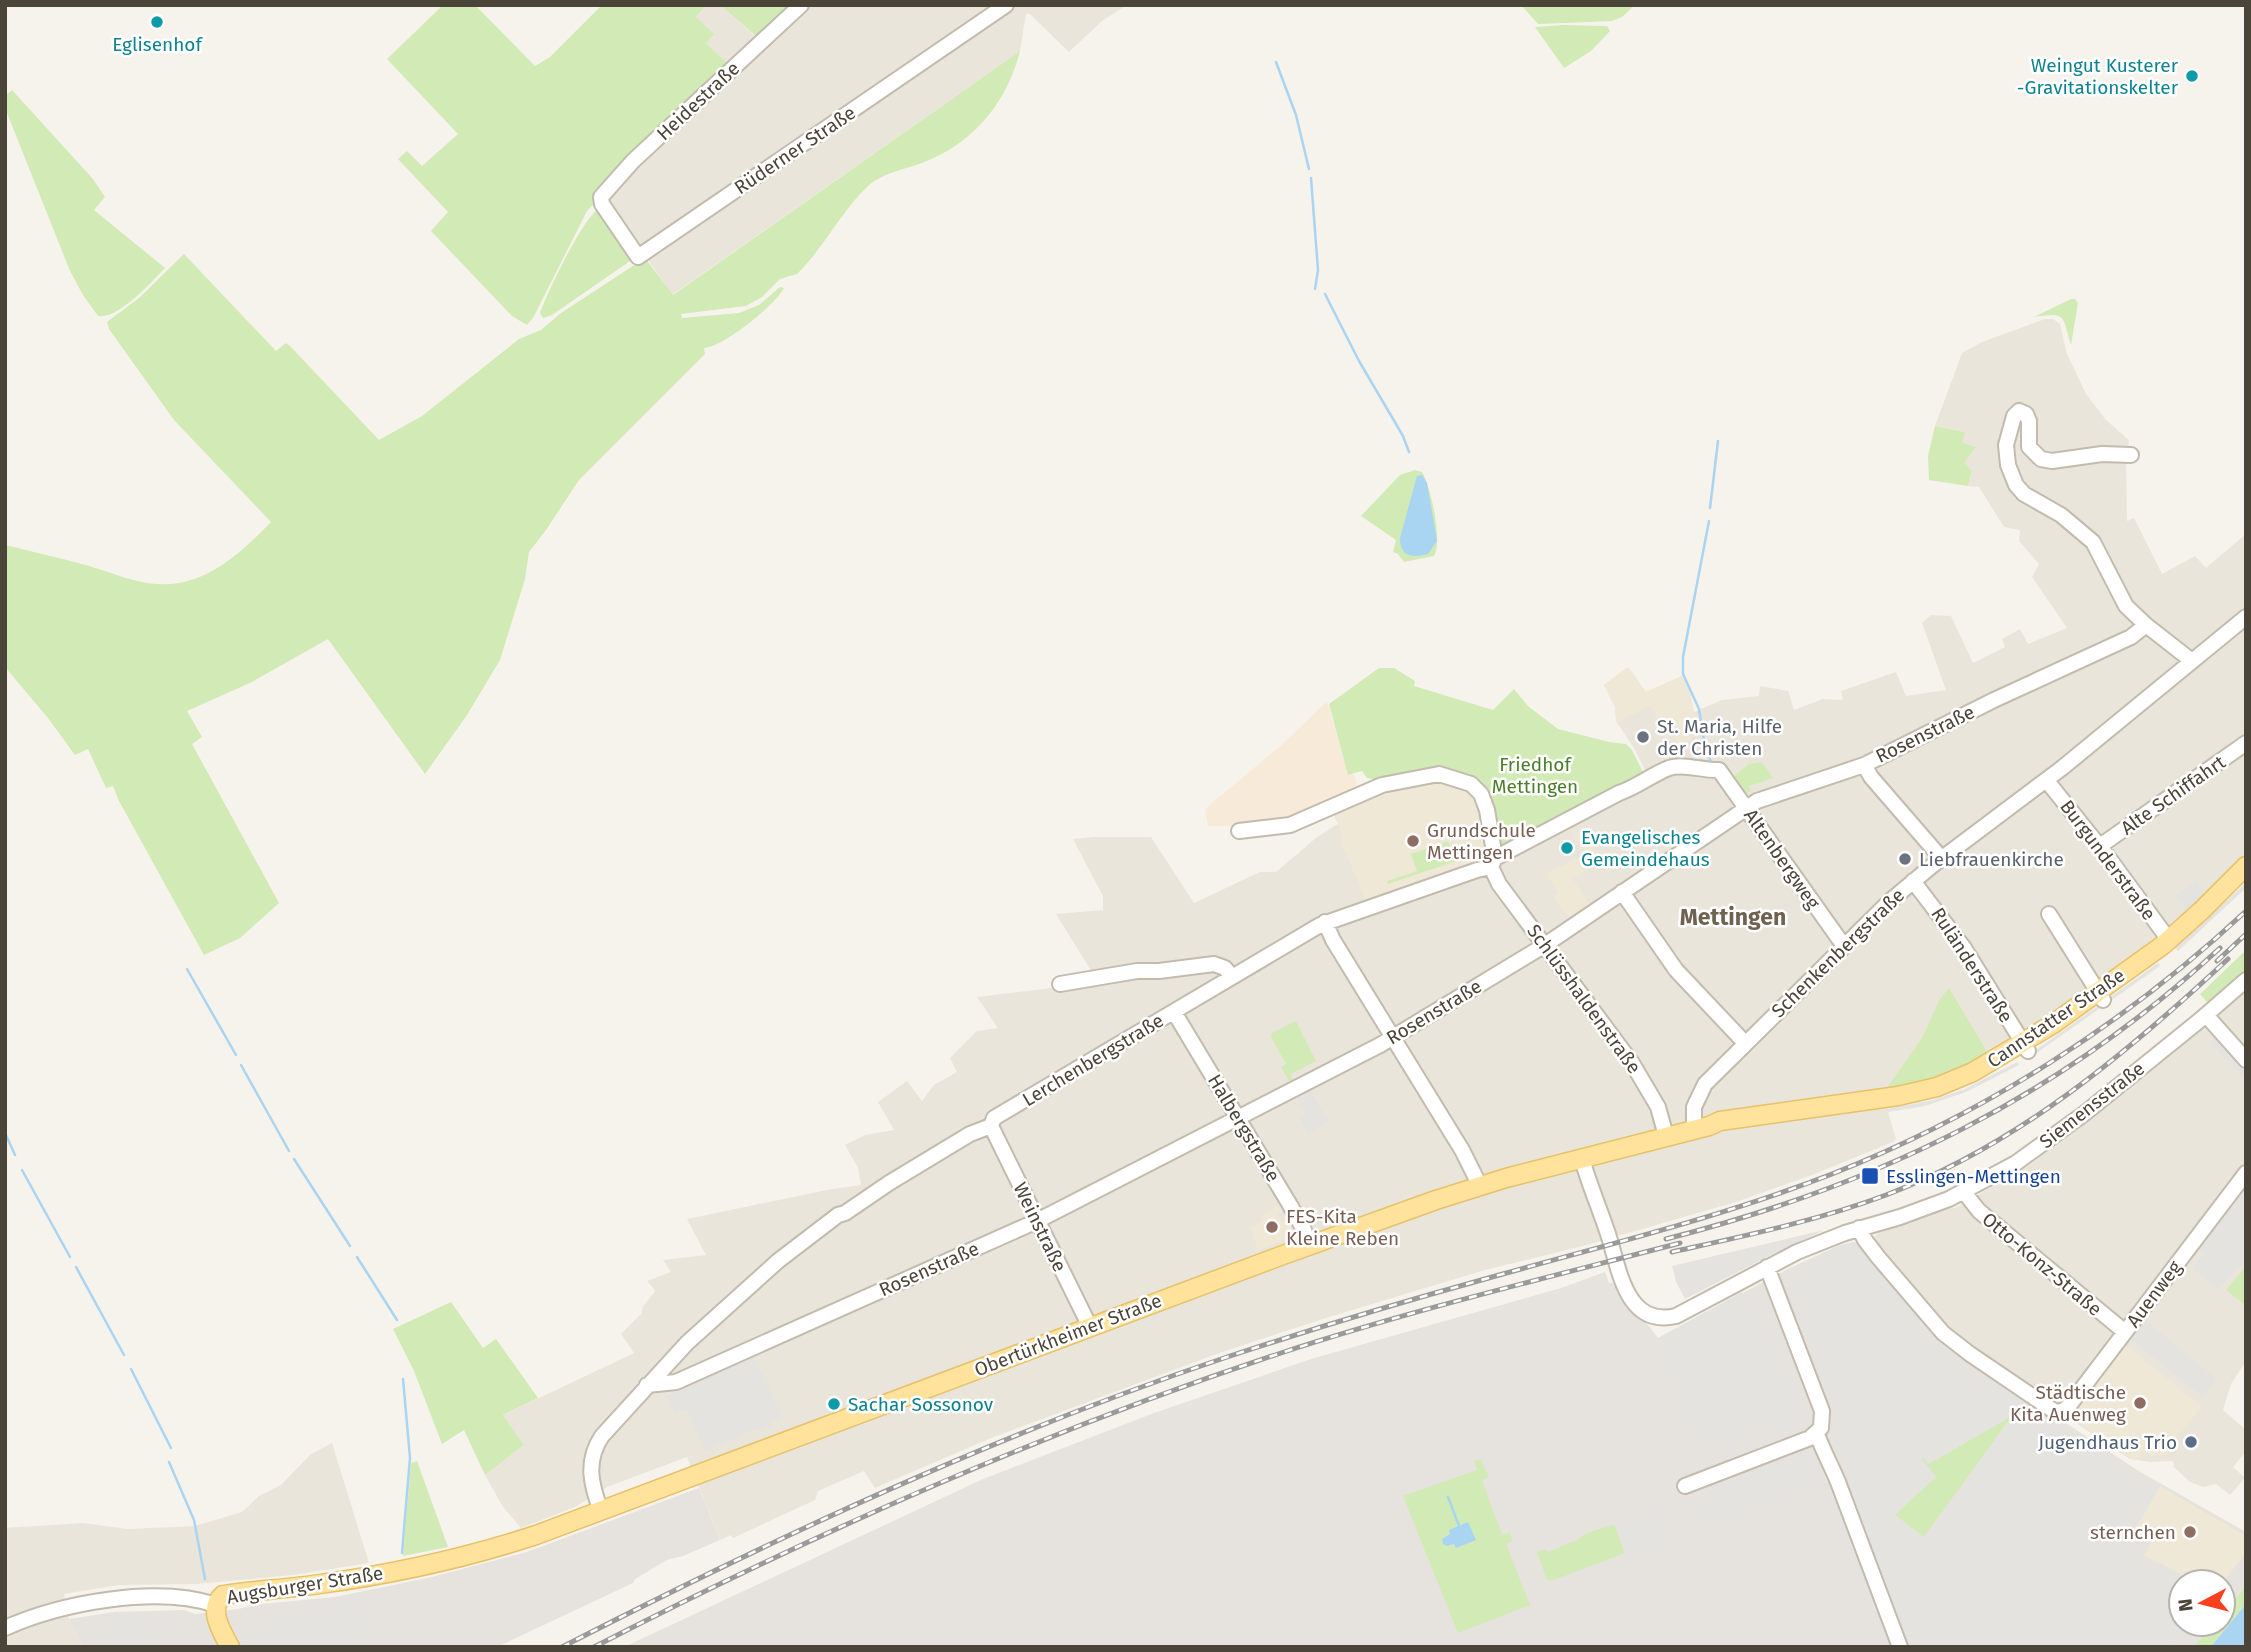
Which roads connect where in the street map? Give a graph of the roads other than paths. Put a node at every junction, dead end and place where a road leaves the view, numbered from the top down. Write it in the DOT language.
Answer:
graph roads {
  1 [pos="801,5"];
  2 [pos="1006,5"];
  3 [pos="601,202"];
  4 [pos="2132,456"];
  5 [pos="2246,617"];
  6 [pos="2146,625"];
  7 [pos="2193,661"];
  8 [pos="2246,743"];
  9 [pos="1864,765"];
  10 [pos="1721,772"];
  11 [pos="2047,780"];
  12 [pos="1747,807"];
  13 [pos="1239,831"];
  14 [pos="2100,846"];
  15 [pos="1942,859"];
  16 [pos="1493,862"];
  17 [pos="2246,866"];
  18 [pos="2246,878"];
  19 [pos="1913,881"];
  20 [pos="1622,892"];
  21 [pos="2049,914"];
  22 [pos="1325,922"];
  23 [pos="2169,940"];
  24 [pos="1545,945"];
  25 [pos="1844,946"];
  26 [pos="1232,977"];
  27 [pos="2246,980"];
  28 [pos="1060,984"];
  29 [pos="2101,996"];
  30 [pos="1174,1012"];
  31 [pos="2206,1015"];
  32 [pos="1393,1038"];
  33 [pos="1745,1043"];
  34 [pos="2026,1047"];
  35 [pos="2246,1060"];
  36 [pos="1238,1118"];
  37 [pos="991,1126"];
  38 [pos="1701,1128"];
  39 [pos="1666,1136"];
  40 [pos="1616,1150"];
  41 [pos="1582,1159"];
  42 [pos="2246,1173"];
  43 [pos="1480,1186"];
  44 [pos="1964,1192"];
  45 [pos="1037,1221"];
  46 [pos="1859,1228"];
  47 [pos="1309,1245"];
  48 [pos="1767,1267"];
  49 [pos="1090,1327"];
  50 [pos="2125,1332"];
  51 [pos="647,1385"];
  52 [pos="1820,1429"];
  53 [pos="1685,1486"];
  54 [pos="601,1511"];
  55 [pos="404,1569"];
  56 [pos="216,1605"];
  57 [pos="5,1628"];
  58 [pos="230,1647"];
  59 [pos="1900,1647"];
  1 -- 3 [label="street, Heidestraße"];
  2 -- 3 [label="street, Rüderner Straße"];
  4 -- 6 [label="street"];
  5 -- 7 [label="street, Schenkenbergstraße"];
  6 -- 7 [label="street"];
  6 -- 9 [label="street, Rosenstraße"];
  7 -- 11 [label="street, Schenkenbergstraße"];
  8 -- 14 [label="street, Alte Schiffahrt"];
  9 -- 12 [label="street, Rosenstraße"];
  9 -- 15 [label="street"];
  10 -- 12 [label="street, Altenbergweg"];
  10 -- 16 [label="street, Lerchenbergstraße"];
  11 -- 14 [label="street, Burgunderstraße"];
  11 -- 15 [label="street, Schenkenbergstraße"];
  12 -- 20 [label="street, Rosenstraße"];
  12 -- 25 [label="street, Altenbergweg"];
  13 -- 16 [label="street"];
  14 -- 23 [label="street, Burgunderstraße"];
  15 -- 19 [label="street, Schenkenbergstraße"];
  16 -- 22 [label="street, Lerchenbergstraße"];
  16 -- 24 [label="street, Schlüsshaldenstraße"];
  17 -- 23 [label="main road, Cannstatter Straße"];
  18 -- 29 [label="main road, Cannstatter Straße"];
  19 -- 25 [label="street, Schenkenbergstraße"];
  19 -- 34 [label="street, Ruländerstraße"];
  20 -- 24 [label="street, Rosenstraße"];
  20 -- 33 [label="street"];
  21 -- 29 [label="street"];
  22 -- 26 [label="street, Lerchenbergstraße"];
  22 -- 32 [label="street"];
  23 -- 29 [label="main road, Cannstatter Straße"];
  24 -- 32 [label="street, Rosenstraße"];
  24 -- 39 [label="street, Schlüsshaldenstraße"];
  25 -- 33 [label="street, Schenkenbergstraße"];
  26 -- 28 [label="street"];
  26 -- 30 [label="street, Lerchenbergstraße"];
  27 -- 31 [label="street, Siemensstraße"];
  29 -- 34 [label="main road, Cannstatter Straße"];
  30 -- 36 [label="street, Halbergstraße"];
  30 -- 37 [label="street, Lerchenbergstraße"];
  31 -- 35 [label="street"];
  31 -- 44 [label="street, Siemensstraße"];
  32 -- 36 [label="street, Rosenstraße"];
  32 -- 43 [label="street"];
  33 -- 38 [label="street, Schenkenbergstraße"];
  34 -- 38 [label="main road, Cannstatter Straße"];
  36 -- 45 [label="street, Rosenstraße"];
  36 -- 47 [label="street, Halbergstraße"];
  37 -- 45 [label="street, Weinstraße"];
  37 -- 51 [label="street, Lerchenbergstraße"];
  38 -- 39 [label="main road, Cannstatter Straße"];
  39 -- 40 [label="main road, Cannstatter Straße"];
  40 -- 41 [label="main road, Obertürkheimer Straße"];
  41 -- 43 [label="main road, Obertürkheimer Straße"];
  41 -- 48 [label="street, Siemensstraße"];
  42 -- 50 [label="street, Auenweg"];
  43 -- 47 [label="main road, Obertürkheimer Straße"];
  44 -- 46 [label="street, Siemensstraße"];
  44 -- 50 [label="street, Otto-Konz-Straße"];
  45 -- 49 [label="street, Weinstraße"];
  45 -- 51 [label="street, Rosenstraße"];
  46 -- 48 [label="street, Siemensstraße"];
  46 -- 50 [label="street, Auenweg"];
  47 -- 49 [label="main road, Obertürkheimer Straße"];
  48 -- 52 [label="street"];
  49 -- 54 [label="main road, Obertürkheimer Straße"];
  51 -- 54 [label="street, Lerchenbergstraße"];
  52 -- 53 [label="street"];
  52 -- 59 [label="street"];
  54 -- 55 [label="main road, Obertürkheimer Straße"];
  55 -- 56 [label="main road, Augsburger Straße"];
  56 -- 57 [label="street, Augsburger Straße"];
  56 -- 58 [label="main road"];
}
